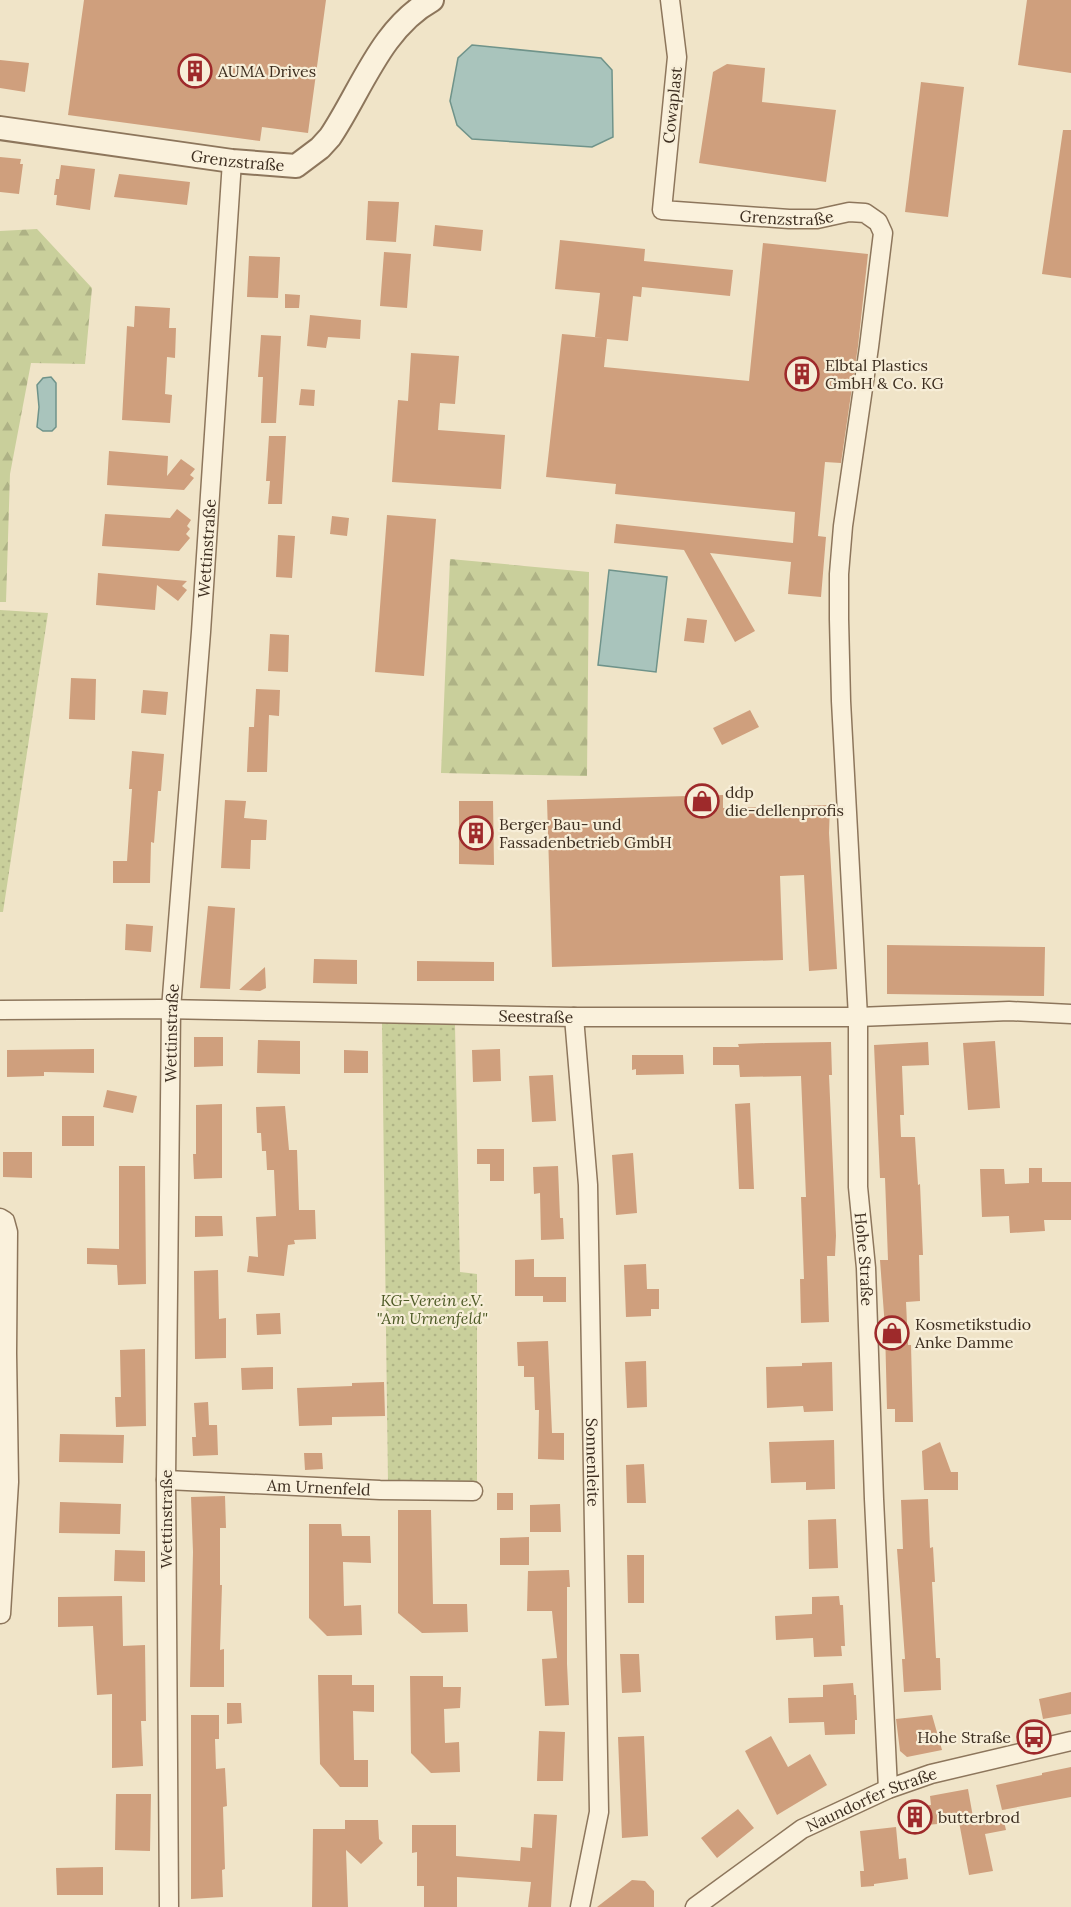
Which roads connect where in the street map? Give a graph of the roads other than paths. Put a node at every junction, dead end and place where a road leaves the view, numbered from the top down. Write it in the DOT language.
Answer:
graph roads {
  1 [pos="432,0"];
  2 [pos="670,0"];
  3 [pos="0,128"];
  4 [pos="232,161"];
  5 [pos="662,210"];
  6 [pos="171,1009"];
  7 [pos="0,1010"];
  8 [pos="1071,1014"];
  9 [pos="574,1017"];
  10 [pos="858,1017"];
  11 [pos="0,1218"];
  12 [pos="166,1480"];
  13 [pos="4,1482"];
  14 [pos="473,1491"];
  15 [pos="1,1614"];
  16 [pos="1071,1741"];
  17 [pos="888,1789"];
  18 [pos="169,1907"];
  19 [pos="580,1907"];
  20 [pos="694,1907"];
  1 -- 4 [label="street, Grenzstraße"];
  2 -- 5 [label="street, Cowaplast"];
  3 -- 4 [label="street, Grenzstraße"];
  4 -- 6 [label="street, Wettinstraße"];
  5 -- 10 [label="street, Grenzstraße"];
  6 -- 7 [label="street, Seestraße"];
  6 -- 9 [label="street, Seestraße"];
  6 -- 12 [label="street, Wettinstraße"];
  8 -- 10 [label="street, Seestraße"];
  9 -- 10 [label="street, Seestraße"];
  9 -- 19 [label="street, Sonnenleite"];
  10 -- 17 [label="street, Hohe Straße"];
  11 -- 13 [label="street"];
  12 -- 14 [label="street, Am Urnenfeld"];
  12 -- 18 [label="street, Wettinstraße"];
  13 -- 15 [label="street"];
  16 -- 17 [label="street, Naundorfer Straße"];
  17 -- 20 [label="street, Naundorfer Straße"];
}
